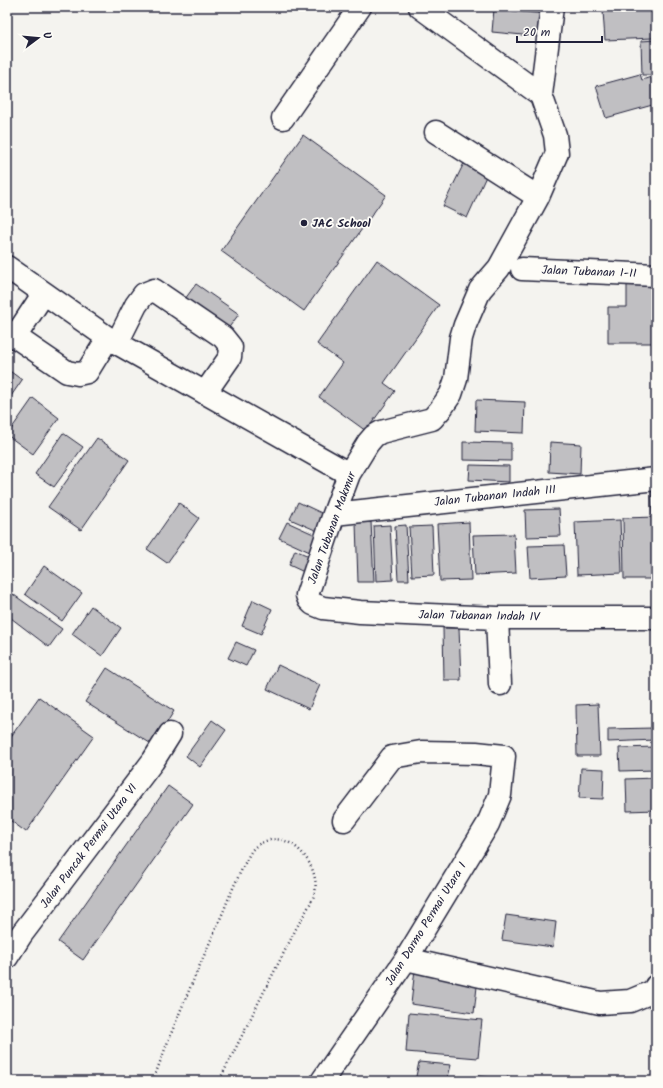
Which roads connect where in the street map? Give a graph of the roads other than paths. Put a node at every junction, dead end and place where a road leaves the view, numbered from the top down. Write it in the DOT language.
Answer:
graph roads {
  1 [pos="360,7"];
  2 [pos="420,7"];
  3 [pos="552,7"];
  4 [pos="542,95"];
  5 [pos="282,118"];
  6 [pos="436,132"];
  7 [pos="538,197"];
  8 [pos="7,267"];
  9 [pos="522,269"];
  10 [pos="656,275"];
  11 [pos="44,293"];
  12 [pos="11,334"];
  13 [pos="113,340"];
  14 [pos="205,393"];
  15 [pos="349,474"];
  16 [pos="656,479"];
  17 [pos="334,514"];
  18 [pos="308,595"];
  19 [pos="497,618"];
  20 [pos="656,618"];
  21 [pos="500,684"];
  22 [pos="170,734"];
  23 [pos="344,820"];
  24 [pos="14,931"];
  25 [pos="7,956"];
  26 [pos="406,959"];
  27 [pos="656,986"];
  28 [pos="322,1081"];
  1 -- 5 [label="street"];
  2 -- 4 [label="street"];
  3 -- 4 [label="street"];
  4 -- 7 [label="street, Jalan Tubanan Makmur"];
  6 -- 7 [label="street"];
  7 -- 15 [label="street, Jalan Tubanan Makmur"];
  8 -- 11 [label="street"];
  9 -- 10 [label="street, Jalan Tubanan I-II"];
  11 -- 12 [label="street"];
  11 -- 13 [label="street"];
  12 -- 13 [label="street"];
  13 -- 14 [label="street"];
  13 -- 14 [label="street"];
  14 -- 15 [label="street"];
  15 -- 17 [label="street, Jalan Tubanan Makmur"];
  16 -- 17 [label="street, Jalan Tubanan Indah III"];
  17 -- 18 [label="street, Jalan Tubanan Makmur"];
  18 -- 19 [label="street, Jalan Tubanan Indah IV"];
  19 -- 20 [label="street, Jalan Tubanan Indah IV"];
  19 -- 21 [label="street"];
  22 -- 24 [label="street, Jalan Puncak Permai Utara VI"];
  23 -- 26 [label="street, Jalan Darmo Permai Utara I"];
  24 -- 25 [label="street, Jalan Puncak Permai Utara VI"];
  26 -- 27 [label="street"];
  26 -- 28 [label="street, Jalan Darmo Permai Utara I"];
}
